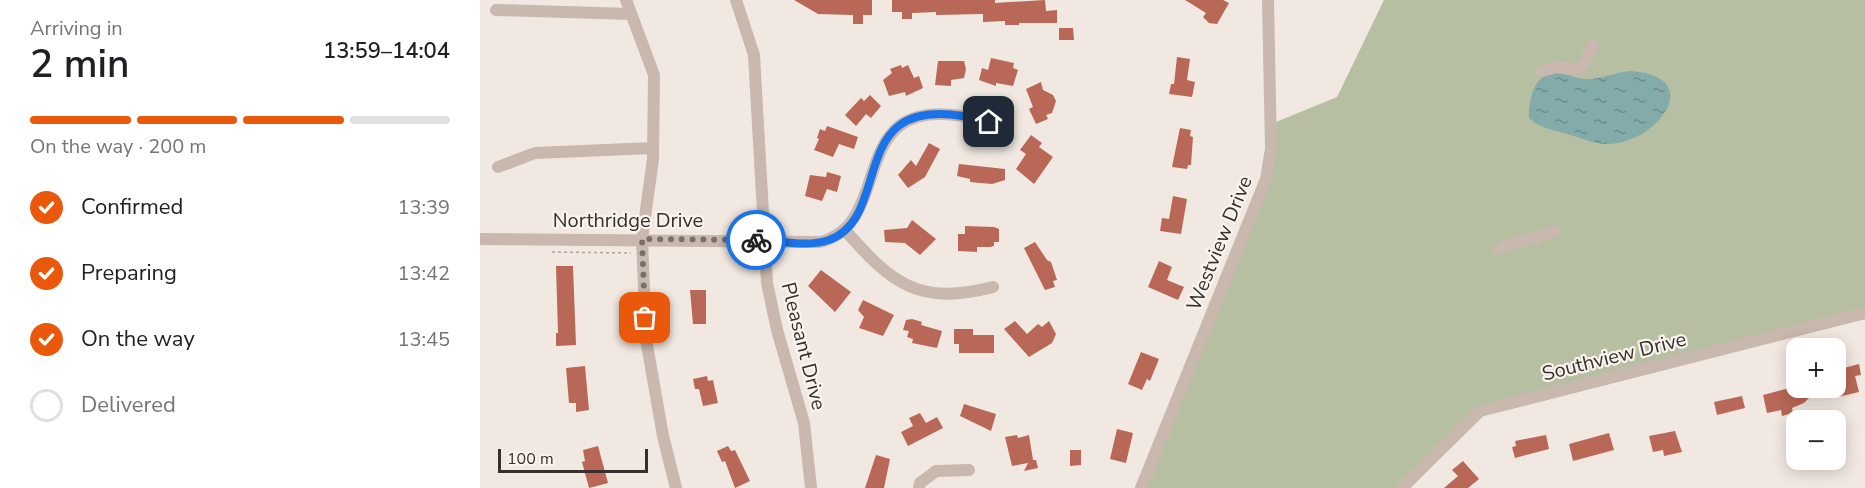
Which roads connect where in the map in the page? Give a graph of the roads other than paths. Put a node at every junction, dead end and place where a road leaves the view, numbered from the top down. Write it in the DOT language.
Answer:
graph roads {
  1 [pos="626,0"];
  2 [pos="736,0"];
  3 [pos="1268,0"];
  4 [pos="496,9"];
  5 [pos="631,14"];
  6 [pos="1593,46"];
  7 [pos="1542,71"];
  8 [pos="989,122"];
  9 [pos="653,148"];
  10 [pos="498,167"];
  11 [pos="845,230"];
  12 [pos="1554,231"];
  13 [pos="480,239"];
  14 [pos="642,239"];
  15 [pos="764,240"];
  16 [pos="1497,249"];
  17 [pos="993,287"];
  18 [pos="1865,313"];
  19 [pos="969,470"];
  20 [pos="676,488"];
  21 [pos="811,488"];
  22 [pos="919,488"];
  23 [pos="1141,488"];
  24 [pos="1402,488"];
  1 -- 5 [label="street"];
  2 -- 15 [label="street, Pleasant Drive"];
  3 -- 23 [label="street, Westview Drive"];
  4 -- 5 [label="street"];
  5 -- 9 [label="street"];
  6 -- 7 [label="street"];
  8 -- 11 [label="street"];
  9 -- 10 [label="street"];
  9 -- 14 [label="street"];
  11 -- 15 [label="street, Northridge Drive"];
  11 -- 17 [label="street"];
  12 -- 16 [label="street"];
  13 -- 14 [label="street, Northridge Drive"];
  14 -- 15 [label="street, Northridge Drive"];
  14 -- 20 [label="street"];
  15 -- 21 [label="street, Pleasant Drive"];
  18 -- 24 [label="street, Southview Drive"];
  19 -- 22 [label="street"];
}
